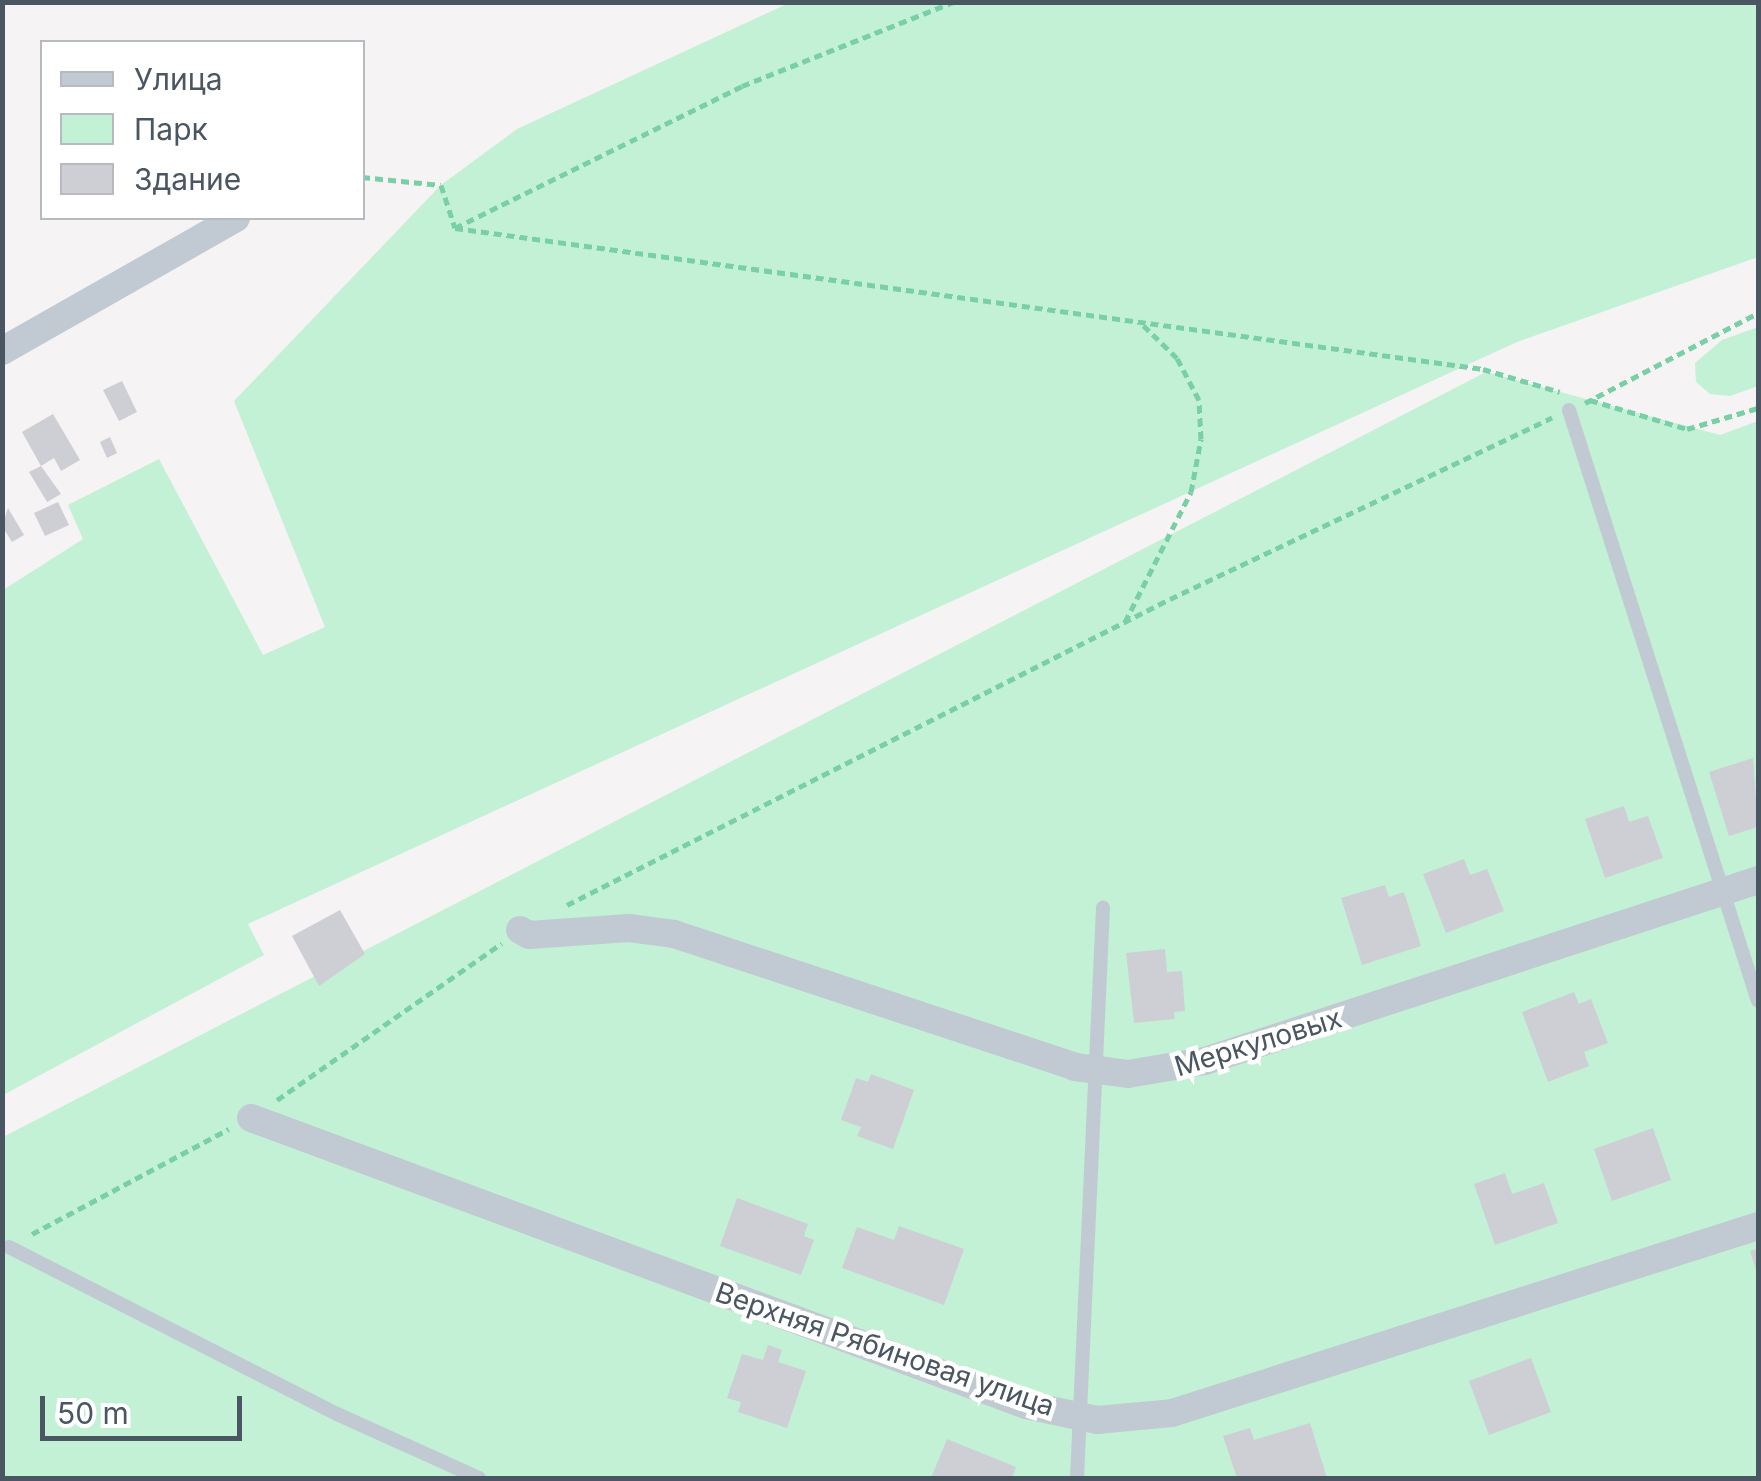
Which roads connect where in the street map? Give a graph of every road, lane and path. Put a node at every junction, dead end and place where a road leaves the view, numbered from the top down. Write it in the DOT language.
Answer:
graph roads {
  1 [pos="952,2"];
  2 [pos="365,177"];
  3 [pos="233,220"];
  4 [pos="455,228"];
  5 [pos="1758,313"];
  6 [pos="1138,320"];
  7 [pos="2,352"];
  8 [pos="1590,400"];
  9 [pos="1758,408"];
  10 [pos="1569,410"];
  11 [pos="1125,622"];
  12 [pos="1758,880"];
  13 [pos="1724,891"];
  14 [pos="1104,908"];
  15 [pos="520,930"];
  16 [pos="1758,1001"];
  17 [pos="1092,1070"];
  18 [pos="251,1118"];
  19 [pos="1758,1226"];
  20 [pos="9,1246"];
  21 [pos="1076,1416"];
  22 [pos="479,1478"];
  23 [pos="1076,1478"];
  1 -- 4 [label="path"];
  2 -- 4 [label="path"];
  3 -- 7 [label="street"];
  4 -- 6 [label="path"];
  5 -- 8 [label="path"];
  6 -- 8 [label="path"];
  6 -- 11 [label="path"];
  8 -- 9 [label="path"];
  8 -- 10 [label="path"];
  10 -- 11 [label="path"];
  10 -- 13 [label="lane"];
  11 -- 15 [label="path"];
  12 -- 13 [label="street, Меркуловых"];
  13 -- 16 [label="lane"];
  13 -- 17 [label="street, Меркуловых"];
  14 -- 17 [label="lane"];
  15 -- 17 [label="street, Меркуловых"];
  15 -- 18 [label="path"];
  17 -- 21 [label="lane"];
  18 -- 20 [label="path"];
  18 -- 21 [label="street, Верхняя Рябиновая улица"];
  19 -- 21 [label="street, Верхняя Рябиновая улица"];
  20 -- 22 [label="lane"];
  21 -- 23 [label="lane"];
}
